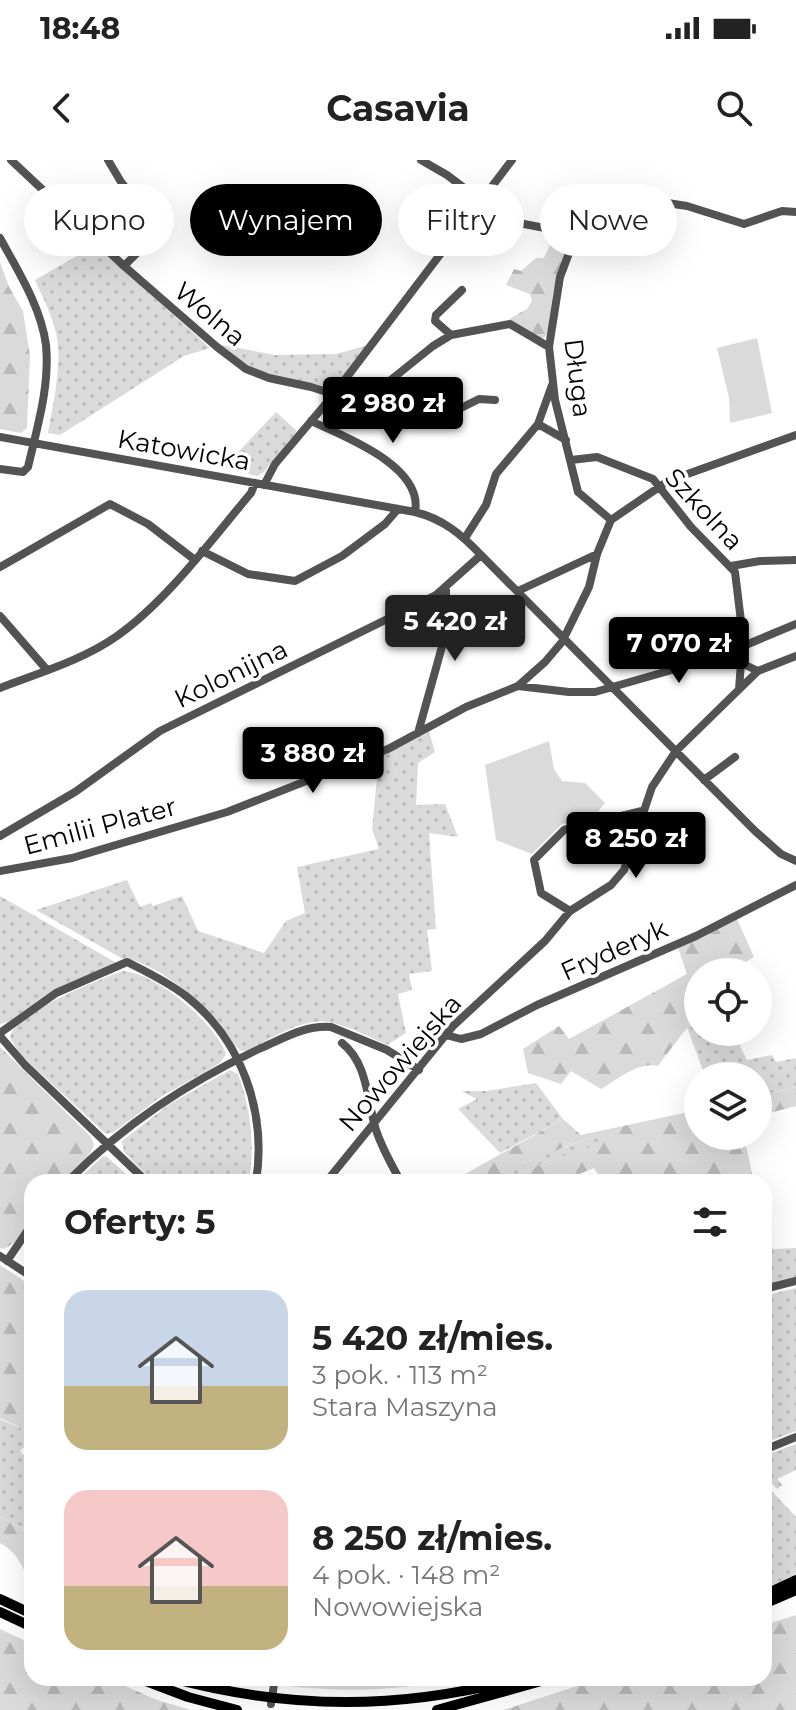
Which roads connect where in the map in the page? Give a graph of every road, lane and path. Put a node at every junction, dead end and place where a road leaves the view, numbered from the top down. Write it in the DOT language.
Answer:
graph roads {
  1 [pos="11,160"];
  2 [pos="108,160"];
  3 [pos="421,160"];
  4 [pos="512,160"];
  5 [pos="459,184"];
  6 [pos="494,184"];
  7 [pos="677,204"];
  8 [pos="796,212"];
  9 [pos="0,238"];
  10 [pos="439,256"];
  11 [pos="568,256"];
  12 [pos="124,266"];
  13 [pos="462,290"];
  14 [pos="451,335"];
  15 [pos="549,347"];
  16 [pos="553,380"];
  17 [pos="334,394"];
  18 [pos="495,400"];
  19 [pos="362,403"];
  20 [pos="559,414"];
  21 [pos="540,419"];
  22 [pos="311,421"];
  23 [pos="796,435"];
  24 [pos="0,437"];
  25 [pos="567,441"];
  26 [pos="33,443"];
  27 [pos="571,460"];
  28 [pos="0,469"];
  29 [pos="260,484"];
  30 [pos="659,488"];
  31 [pos="398,509"];
  32 [pos="415,512"];
  33 [pos="611,520"];
  34 [pos="465,538"];
  35 [pos="202,551"];
  36 [pos="597,554"];
  37 [pos="481,555"];
  38 [pos="195,560"];
  39 [pos="796,560"];
  40 [pos="731,566"];
  41 [pos="0,567"];
  42 [pos="446,589"];
  43 [pos="518,591"];
  44 [pos="0,616"];
  45 [pos="796,624"];
  46 [pos="564,638"];
  47 [pos="744,646"];
  48 [pos="734,651"];
  49 [pos="794,660"];
  50 [pos="741,663"];
  51 [pos="47,670"];
  52 [pos="758,671"];
  53 [pos="518,686"];
  54 [pos="0,688"];
  55 [pos="613,688"];
  56 [pos="739,690"];
  57 [pos="418,733"];
  58 [pos="676,751"];
  59 [pos="735,757"];
  60 [pos="704,780"];
  61 [pos="642,811"];
  62 [pos="0,836"];
  63 [pos="796,861"];
  64 [pos="0,871"];
  65 [pos="796,885"];
  66 [pos="570,911"];
  67 [pos="0,1034"];
  68 [pos="446,1035"];
  69 [pos="342,1043"];
  70 [pos="238,1059"];
  71 [pos="419,1070"];
  72 [pos="375,1125"];
  73 [pos="107,1144"];
  74 [pos="75,1174"];
  75 [pos="139,1174"];
  76 [pos="257,1174"];
  77 [pos="333,1174"];
  78 [pos="397,1174"];
  79 [pos="24,1234"];
  80 [pos="4,1258"];
  81 [pos="24,1272"];
  82 [pos="796,1281"];
  83 [pos="772,1287"];
  84 [pos="796,1437"];
  85 [pos="772,1447"];
  86 [pos="796,1580"];
  87 [pos="796,1590"];
  88 [pos="772,1591"];
  89 [pos="0,1599"];
  90 [pos="772,1600"];
  91 [pos="24,1610"];
  92 [pos="0,1612"];
  93 [pos="24,1623"];
  94 [pos="159,1686"];
  95 [pos="199,1686"];
  96 [pos="274,1686"];
  97 [pos="491,1686"];
  98 [pos="523,1686"];
  99 [pos="271,1707"];
  100 [pos="237,1710"];
  101 [pos="437,1710"];
  1 -- 12 [label="street, Wolna"];
  2 -- 12 [label="street"];
  3 -- 5 [label="street"];
  4 -- 6 [label="street"];
  7 -- 8 [label="street"];
  9 -- 26 [label="street"];
  10 -- 17 [label="street"];
  11 -- 15 [label="street, Długa"];
  12 -- 17 [label="street, Wolna"];
  13 -- 14 [label="street"];
  14 -- 15 [label="street"];
  14 -- 19 [label="street"];
  15 -- 16 [label="street, Długa"];
  16 -- 20 [label="street, Długa"];
  16 -- 21 [label="street"];
  17 -- 19 [label="street, Wolna"];
  17 -- 22 [label="street"];
  18 -- 19 [label="street, Wolna"];
  20 -- 21 [label="street"];
  20 -- 25 [label="street, Długa"];
  21 -- 25 [label="street"];
  21 -- 34 [label="street"];
  22 -- 29 [label="street"];
  22 -- 32 [label="street"];
  23 -- 30 [label="street"];
  24 -- 26 [label="street, Katowicka"];
  25 -- 27 [label="street, Długa"];
  26 -- 28 [label="street"];
  26 -- 29 [label="street, Katowicka"];
  27 -- 30 [label="street, Szkolna"];
  27 -- 33 [label="street, Długa"];
  29 -- 31 [label="street, Katowicka"];
  29 -- 35 [label="street"];
  30 -- 33 [label="street"];
  30 -- 40 [label="street, Szkolna"];
  31 -- 32 [label="street, Katowicka"];
  31 -- 35 [label="street"];
  32 -- 34 [label="street, Katowicka"];
  33 -- 36 [label="street, Emilii Plater"];
  34 -- 37 [label="street, Katowicka"];
  35 -- 38 [label="street"];
  36 -- 43 [label="street"];
  36 -- 46 [label="street, Emilii Plater"];
  37 -- 42 [label="street, Kolonijna"];
  37 -- 43 [label="street, Katowicka"];
  38 -- 41 [label="street"];
  38 -- 51 [label="street"];
  39 -- 40 [label="street"];
  40 -- 47 [label="street, Szkolna"];
  42 -- 57 [label="street"];
  42 -- 62 [label="street, Kolonijna"];
  43 -- 46 [label="street, Katowicka"];
  44 -- 51 [label="street"];
  45 -- 47 [label="street, Emilii Plater"];
  46 -- 53 [label="street, Emilii Plater"];
  46 -- 55 [label="street, Katowicka"];
  47 -- 48 [label="street, Emilii Plater"];
  48 -- 50 [label="street"];
  48 -- 55 [label="street, Emilii Plater"];
  49 -- 52 [label="street"];
  50 -- 52 [label="street"];
  50 -- 56 [label="street"];
  51 -- 54 [label="street"];
  52 -- 56 [label="street, Nowowiejska"];
  53 -- 55 [label="street, Emilii Plater"];
  53 -- 57 [label="street, Emilii Plater"];
  55 -- 58 [label="street, Katowicka"];
  56 -- 58 [label="street, Nowowiejska"];
  57 -- 64 [label="street, Emilii Plater"];
  58 -- 60 [label="street, Katowicka"];
  58 -- 61 [label="street, Nowowiejska"];
  59 -- 60 [label="street"];
  60 -- 63 [label="street, Katowicka"];
  61 -- 66 [label="street, Nowowiejska"];
  61 -- 66 [label="street"];
  65 -- 68 [label="street, Fryderyk"];
  66 -- 68 [label="street, Nowowiejska"];
  67 -- 70 [label="street"];
  67 -- 73 [label="street"];
  68 -- 71 [label="street, Nowowiejska"];
  69 -- 72 [label="street"];
  70 -- 71 [label="street"];
  70 -- 73 [label="street"];
  70 -- 76 [label="street"];
  71 -- 72 [label="street, Nowowiejska"];
  72 -- 77 [label="street, Nowowiejska"];
  72 -- 78 [label="street"];
  73 -- 74 [label="street"];
  73 -- 75 [label="street"];
  79 -- 80 [label="street"];
  80 -- 81 [label="street"];
  82 -- 83 [label="street"];
  84 -- 85 [label="street"];
  86 -- 88 [label="main road"];
  87 -- 90 [label="main road"];
  89 -- 91 [label="main road"];
  92 -- 93 [label="main road"];
  94 -- 100 [label="main road"];
  95 -- 99 [label="main road"];
  96 -- 99 [label="street"];
  97 -- 99 [label="main road"];
  98 -- 101 [label="main road"];
}
